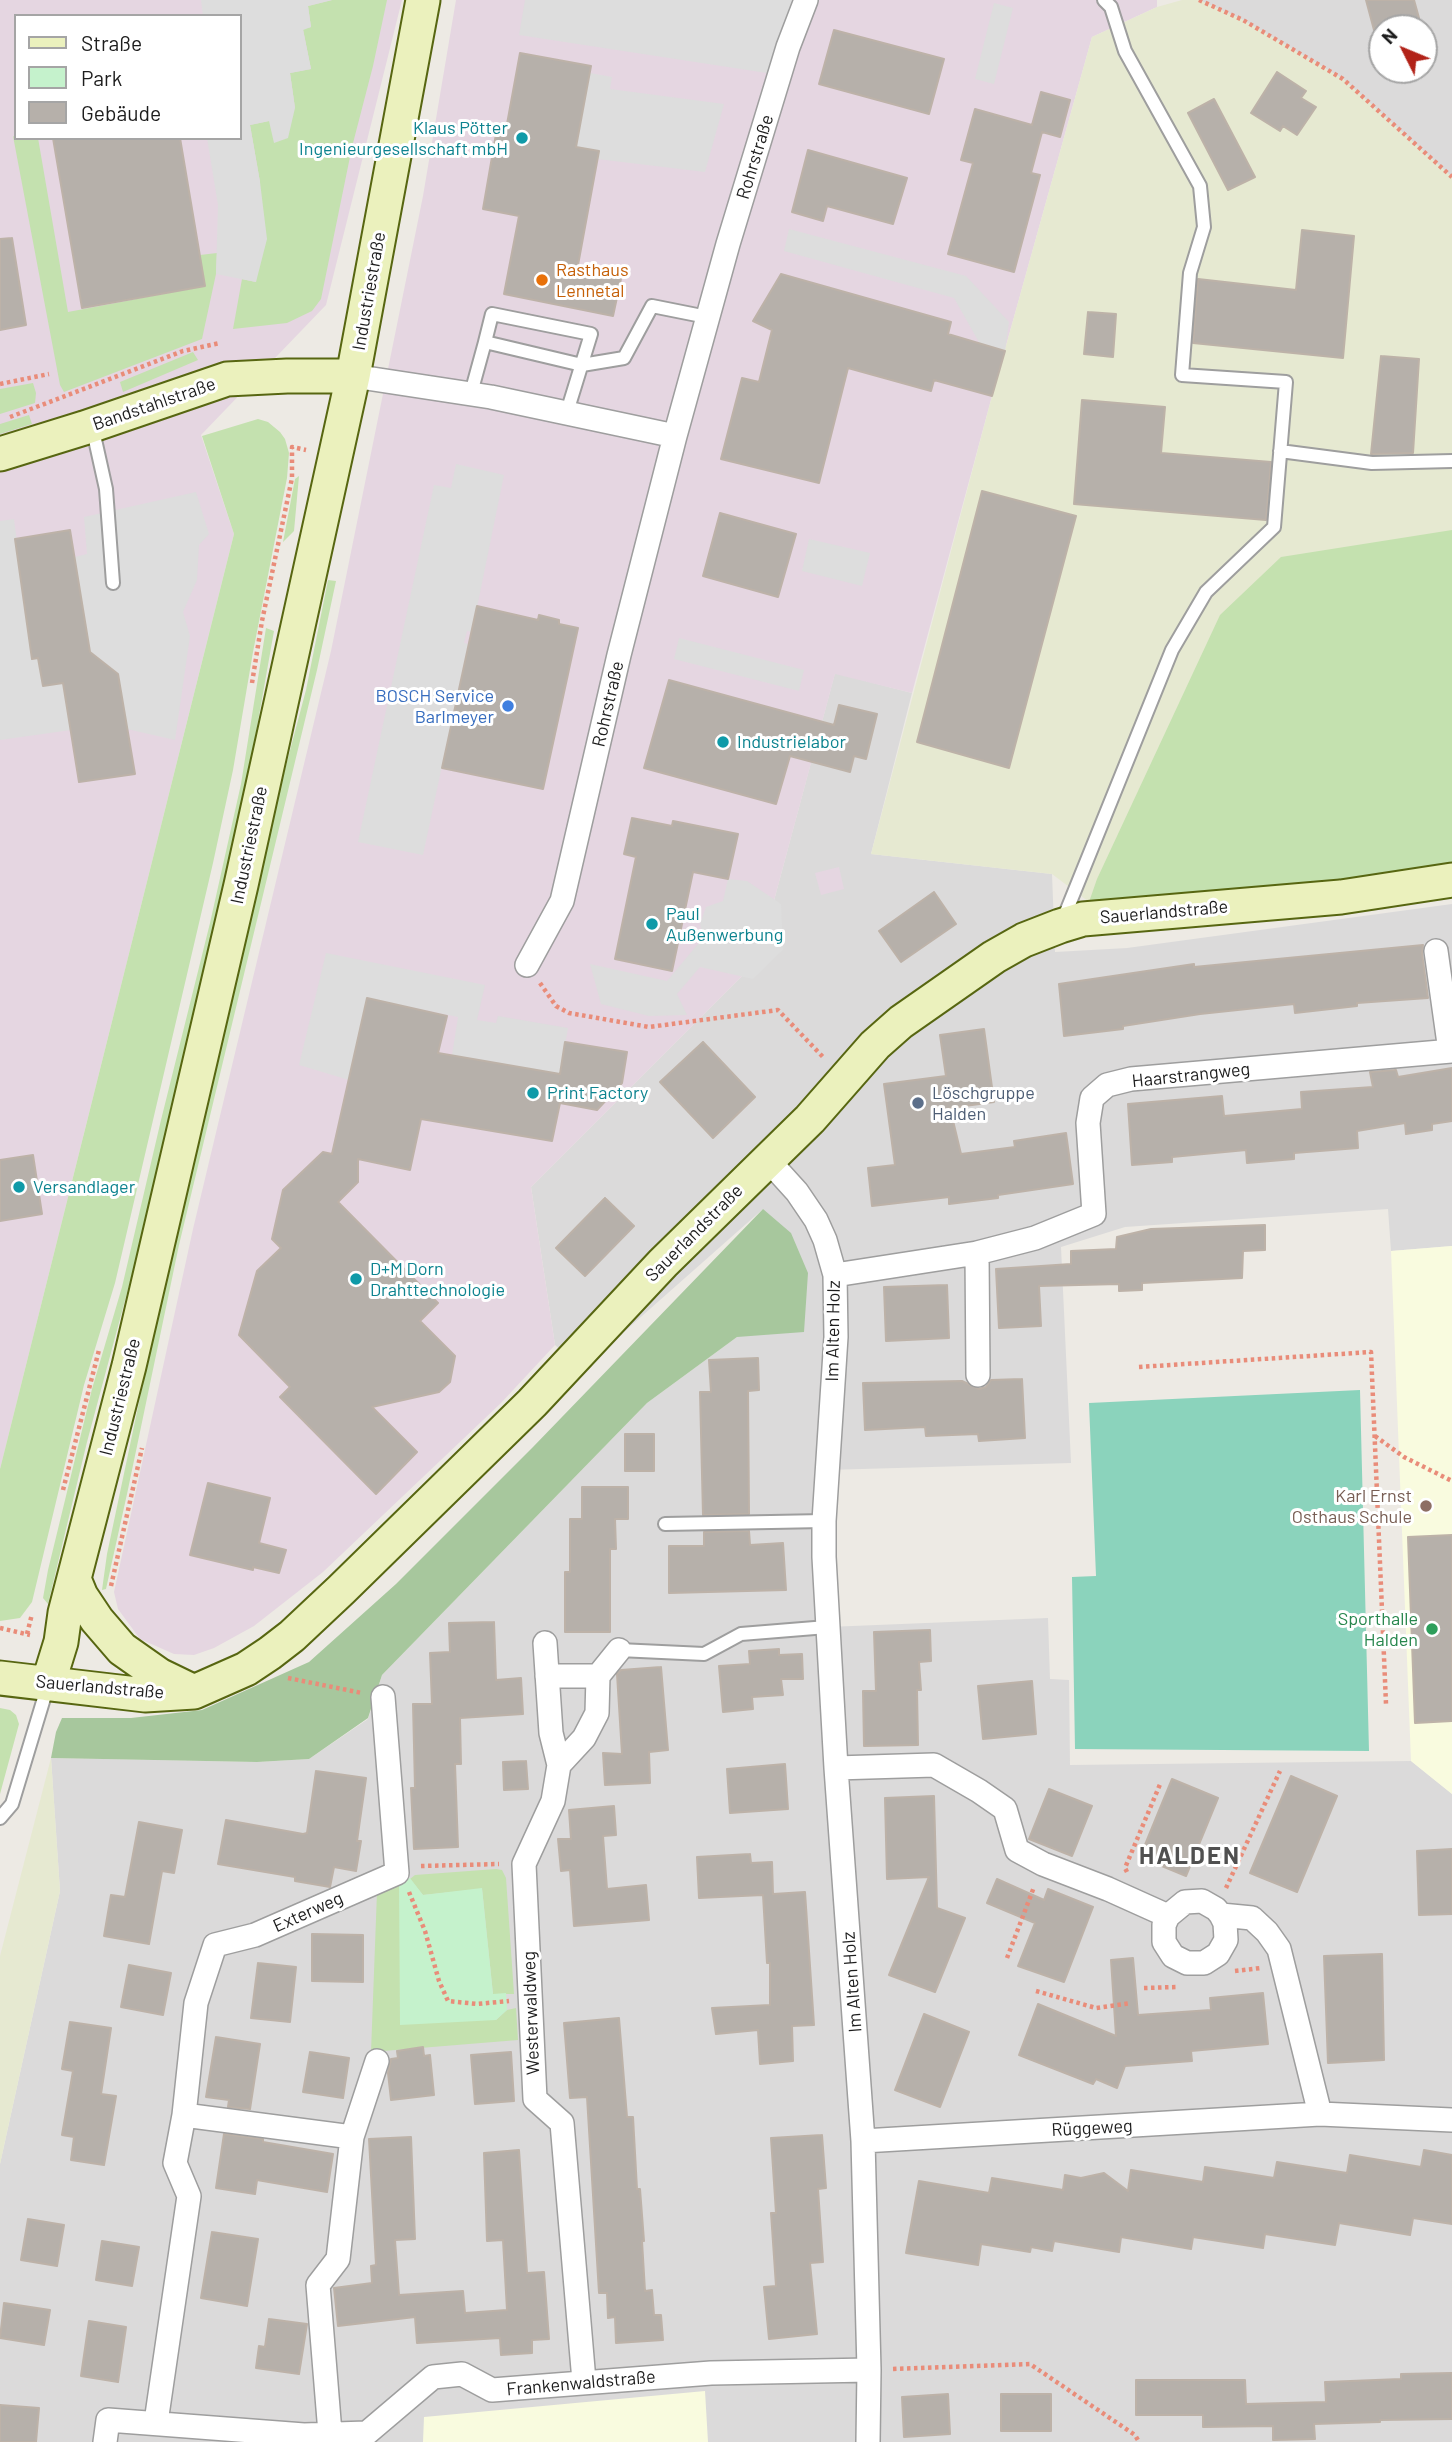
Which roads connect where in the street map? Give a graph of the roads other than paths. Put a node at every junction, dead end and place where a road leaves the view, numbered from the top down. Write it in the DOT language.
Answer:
graph roads {
  1 [pos="423,0"];
  2 [pos="806,0"];
  3 [pos="1104,0"];
  4 [pos="707,317"];
  5 [pos="485,342"];
  6 [pos="582,365"];
  7 [pos="353,376"];
  8 [pos="471,393"];
  9 [pos="567,412"];
  10 [pos="92,425"];
  11 [pos="675,436"];
  12 [pos="1280,451"];
  13 [pos="0,454"];
  14 [pos="1452,461"];
  15 [pos="113,583"];
  16 [pos="1452,880"];
  17 [pos="1060,926"];
  18 [pos="1436,951"];
  19 [pos="527,965"];
  20 [pos="1451,1051"];
  21 [pos="768,1160"];
  22 [pos="977,1253"];
  23 [pos="835,1275"];
  24 [pos="978,1375"];
  25 [pos="824,1521"];
  26 [pos="665,1524"];
  27 [pos="74,1578"];
  28 [pos="827,1627"];
  29 [pos="545,1643"];
  30 [pos="619,1650"];
  31 [pos="547,1676"];
  32 [pos="598,1676"];
  33 [pos="0,1678"];
  34 [pos="48,1684"];
  35 [pos="194,1692"];
  36 [pos="383,1697"];
  37 [pos="559,1765"];
  38 [pos="836,1768"];
  39 [pos="0,1818"];
  40 [pos="1219,1912"];
  41 [pos="1168,1916"];
  42 [pos="377,2060"];
  43 [pos="184,2115"];
  44 [pos="1320,2115"];
  45 [pos="1452,2120"];
  46 [pos="352,2137"];
  47 [pos="863,2141"];
  48 [pos="869,2370"];
  49 [pos="584,2381"];
  50 [pos="156,2422"];
  51 [pos="107,2431"];
  52 [pos="330,2433"];
  53 [pos="303,2438"];
  54 [pos="867,2442"];
  1 -- 7 [label="main road, Industriestraße"];
  2 -- 4 [label="street, Rohrstraße"];
  3 -- 12 [label="lane"];
  4 -- 6 [label="lane"];
  4 -- 11 [label="street, Rohrstraße"];
  5 -- 6 [label="lane"];
  5 -- 6 [label="lane"];
  5 -- 8 [label="lane"];
  6 -- 9 [label="lane"];
  7 -- 8 [label="street"];
  7 -- 10 [label="main road, Bandstahlstraße"];
  7 -- 27 [label="main road, Industriestraße"];
  8 -- 9 [label="street"];
  9 -- 11 [label="street"];
  10 -- 13 [label="main road, Bandstahlstraße"];
  10 -- 15 [label="lane"];
  11 -- 19 [label="street, Rohrstraße"];
  12 -- 14 [label="lane"];
  12 -- 17 [label="lane"];
  16 -- 17 [label="main road, Sauerlandstraße"];
  17 -- 21 [label="main road, Sauerlandstraße"];
  18 -- 20 [label="street, Haarstrangweg"];
  20 -- 22 [label="street, Haarstrangweg"];
  21 -- 23 [label="street, Im Alten Holz"];
  21 -- 35 [label="main road, Sauerlandstraße"];
  22 -- 23 [label="street, Haarstrangweg"];
  22 -- 24 [label="street"];
  23 -- 25 [label="street, Im Alten Holz"];
  25 -- 26 [label="lane"];
  25 -- 28 [label="street, Im Alten Holz"];
  27 -- 34 [label="main road, Industriestraße"];
  27 -- 35 [label="main road"];
  28 -- 30 [label="lane"];
  28 -- 38 [label="street, Im Alten Holz"];
  29 -- 31 [label="street, Westerwaldweg"];
  30 -- 32 [label="street"];
  31 -- 32 [label="street"];
  31 -- 37 [label="street, Westerwaldweg"];
  32 -- 37 [label="street"];
  33 -- 34 [label="main road, Sauerlandstraße"];
  34 -- 35 [label="main road, Sauerlandstraße"];
  34 -- 39 [label="lane"];
  36 -- 43 [label="street, Exterweg"];
  37 -- 49 [label="street, Westerwaldweg"];
  38 -- 41 [label="street"];
  38 -- 47 [label="street, Im Alten Holz"];
  40 -- 41 [label="street"];
  40 -- 41 [label="street"];
  40 -- 44 [label="street"];
  42 -- 46 [label="street"];
  43 -- 46 [label="street"];
  43 -- 50 [label="street, Exterweg"];
  44 -- 45 [label="street, Rüggeweg"];
  44 -- 47 [label="street, Rüggeweg"];
  46 -- 52 [label="street"];
  47 -- 48 [label="street, Im Alten Holz"];
  48 -- 49 [label="street, Frankenwaldstraße"];
  48 -- 54 [label="street, Im Alten Holz"];
  49 -- 52 [label="street, Frankenwaldstraße"];
  50 -- 51 [label="street, Frankenwaldstraße"];
  50 -- 53 [label="street, Frankenwaldstraße"];
  52 -- 53 [label="street, Frankenwaldstraße"];
}
